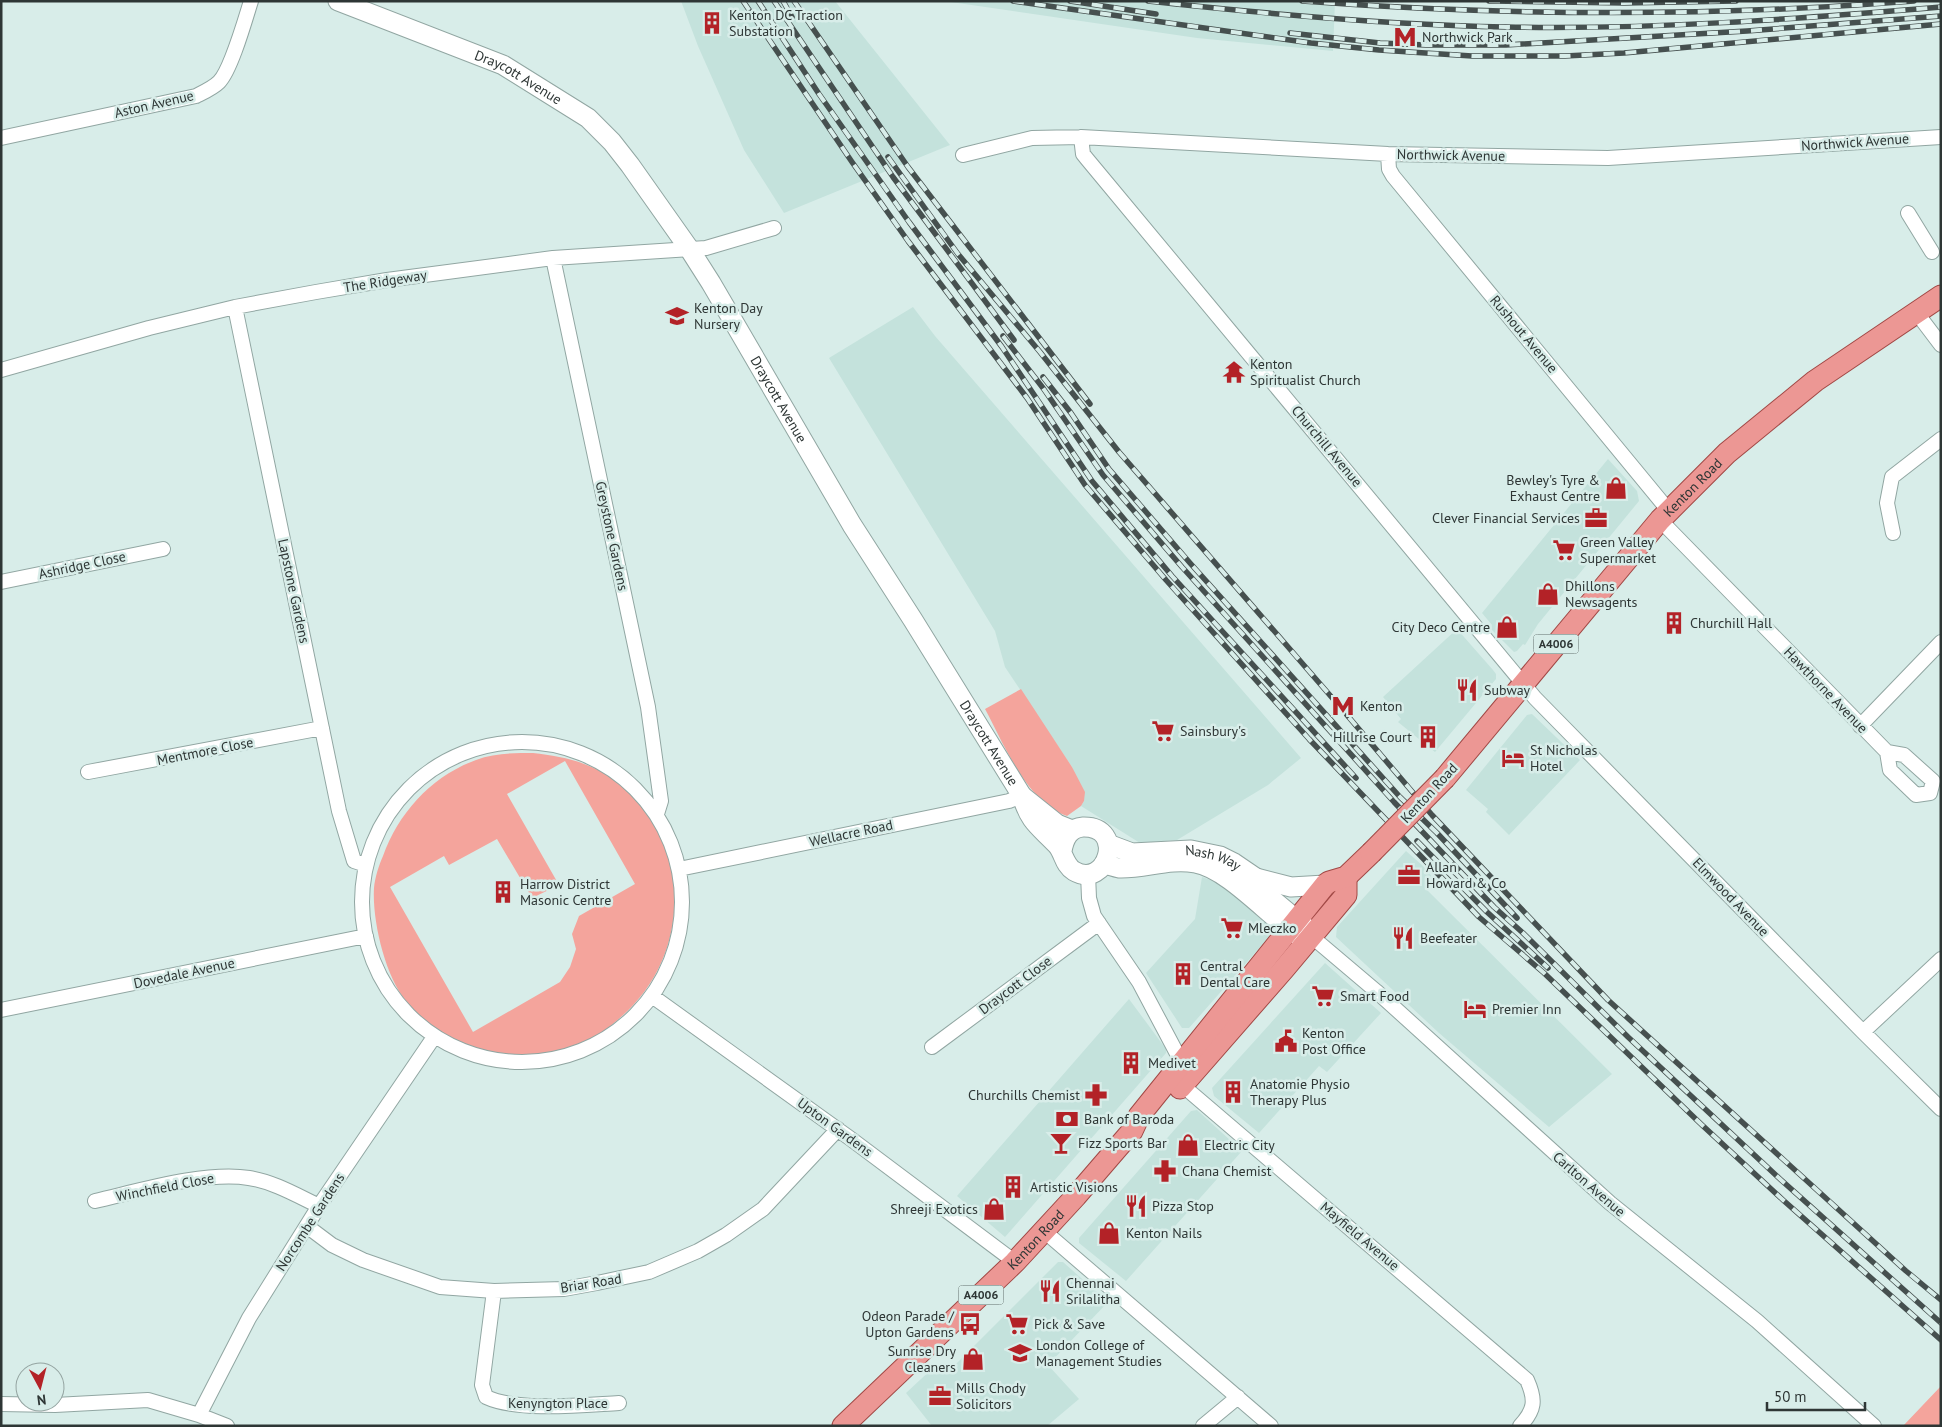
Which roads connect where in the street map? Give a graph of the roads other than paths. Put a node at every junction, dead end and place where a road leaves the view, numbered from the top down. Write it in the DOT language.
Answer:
graph roads {
  1 [pos="251,1"];
  2 [pos="338,1"];
  3 [pos="1081,137"];
  4 [pos="1941,137"];
  5 [pos="1,138"];
  6 [pos="1388,154"];
  7 [pos="963,155"];
  8 [pos="1908,213"];
  9 [pos="774,228"];
  10 [pos="690,250"];
  11 [pos="1932,252"];
  12 [pos="553,258"];
  13 [pos="1941,296"];
  14 [pos="235,307"];
  15 [pos="1916,312"];
  16 [pos="1941,345"];
  17 [pos="1,370"];
  18 [pos="1941,439"];
  19 [pos="1664,515"];
  20 [pos="1893,533"];
  21 [pos="163,549"];
  22 [pos="1,582"];
  23 [pos="1941,642"];
  24 [pos="1523,683"];
  25 [pos="1860,726"];
  26 [pos="322,728"];
  27 [pos="1887,752"];
  28 [pos="88,772"];
  29 [pos="1016,798"];
  30 [pos="657,814"];
  31 [pos="1072,830"];
  32 [pos="1108,844"];
  33 [pos="1062,851"];
  34 [pos="1104,864"];
  35 [pos="366,865"];
  36 [pos="679,870"];
  37 [pos="1088,874"];
  38 [pos="1346,877"];
  39 [pos="1256,878"];
  40 [pos="1325,886"];
  41 [pos="1098,923"];
  42 [pos="1292,924"];
  43 [pos="366,936"];
  44 [pos="1310,937"];
  45 [pos="1941,959"];
  46 [pos="652,996"];
  47 [pos="1,1010"];
  48 [pos="1864,1032"];
  49 [pos="434,1037"];
  50 [pos="932,1047"];
  51 [pos="1182,1063"];
  52 [pos="1182,1085"];
  53 [pos="1941,1109"];
  54 [pos="838,1129"];
  55 [pos="1132,1130"];
  56 [pos="95,1201"];
  57 [pos="319,1206"];
  58 [pos="308,1227"];
  59 [pos="1044,1231"];
  60 [pos="1015,1262"];
  61 [pos="494,1291"];
  62 [pos="1238,1397"];
  63 [pos="1,1404"];
  64 [pos="619,1404"];
  65 [pos="199,1415"];
  66 [pos="227,1426"];
  67 [pos="842,1426"];
  68 [pos="1203,1426"];
  69 [pos="1271,1426"];
  70 [pos="1520,1426"];
  71 [pos="1874,1426"];
  1 -- 5 [label="street, Aston Avenue"];
  2 -- 10 [label="street, Draycott Avenue"];
  3 -- 6 [label="street, Northwick Avenue"];
  3 -- 7 [label="street, Northwick Avenue"];
  3 -- 24 [label="street, Churchill Avenue"];
  4 -- 6 [label="street, Northwick Avenue"];
  6 -- 19 [label="street, Rushout Avenue"];
  8 -- 11 [label="street"];
  9 -- 10 [label="street, The Ridgeway"];
  10 -- 12 [label="street, The Ridgeway"];
  10 -- 29 [label="street, Draycott Avenue"];
  12 -- 14 [label="street, The Ridgeway"];
  12 -- 30 [label="street, Greystone Gardens"];
  13 -- 15 [label="main road, Kenton Road / A4006"];
  14 -- 17 [label="street, The Ridgeway"];
  14 -- 26 [label="street, Lapstone Gardens"];
  15 -- 16 [label="street"];
  15 -- 19 [label="main road, Kenton Road / A4006"];
  18 -- 20 [label="street"];
  19 -- 24 [label="main road, Kenton Road / A4006"];
  19 -- 25 [label="street, Hawthorne Avenue"];
  21 -- 22 [label="street, Ashridge Close"];
  23 -- 25 [label="street"];
  24 -- 38 [label="main road, Kenton Road / A4006, bridge"];
  24 -- 48 [label="street, Elmwood Avenue"];
  25 -- 27 [label="street, Hawthorne Avenue"];
  26 -- 28 [label="street, Mentmore Close"];
  26 -- 35 [label="street, Lapstone Gardens"];
  29 -- 31 [label="street, Draycott Avenue"];
  29 -- 33 [label="street, Draycott Avenue"];
  29 -- 36 [label="street, Wellacre Road"];
  30 -- 35 [label="street"];
  30 -- 36 [label="street"];
  31 -- 32 [label="street, Draycott Avenue"];
  31 -- 33 [label="street"];
  32 -- 34 [label="street"];
  32 -- 39 [label="street, Nash Way"];
  33 -- 37 [label="street, Draycott Avenue"];
  34 -- 37 [label="street"];
  34 -- 42 [label="street, Nash Way"];
  35 -- 43 [label="street"];
  36 -- 46 [label="street"];
  37 -- 41 [label="street"];
  38 -- 40 [label="main road, Kenton Road / A4006"];
  38 -- 44 [label="main road, Kenton Road / A4006"];
  39 -- 40 [label="street"];
  39 -- 42 [label="street, Nash Way"];
  40 -- 42 [label="main road, Kenton Road / A4006"];
  41 -- 50 [label="street, Draycott Close"];
  41 -- 51 [label="street"];
  42 -- 44 [label="street"];
  42 -- 51 [label="main road, Kenton Road / A4006"];
  43 -- 47 [label="street, Dovedale Avenue"];
  43 -- 49 [label="street"];
  44 -- 52 [label="main road, Kenton Road / A4006"];
  44 -- 71 [label="street, Carlton Avenue"];
  45 -- 48 [label="street"];
  46 -- 49 [label="street"];
  46 -- 54 [label="street, Upton Gardens"];
  48 -- 53 [label="street, Elmwood Avenue"];
  49 -- 57 [label="street, Norcombe Gardens"];
  51 -- 55 [label="main road, Kenton Road / A4006"];
  52 -- 55 [label="main road, Kenton Road / A4006"];
  52 -- 70 [label="street, Mayfield Avenue"];
  54 -- 60 [label="street, Upton Gardens"];
  54 -- 61 [label="street, Briar Road"];
  55 -- 59 [label="main road, Kenton Road / A4006"];
  56 -- 57 [label="street, Winchfield Close"];
  57 -- 58 [label="street, Norcombe Gardens"];
  58 -- 61 [label="street, Briar Road"];
  58 -- 65 [label="street, Norcombe Gardens"];
  59 -- 60 [label="main road, Kenton Road / A4006"];
  59 -- 62 [label="street"];
  60 -- 67 [label="main road, Kenton Road / A4006"];
  61 -- 64 [label="street, Kenyngton Place"];
  62 -- 68 [label="street"];
  62 -- 69 [label="street"];
  63 -- 65 [label="street"];
  65 -- 66 [label="street"];
}
